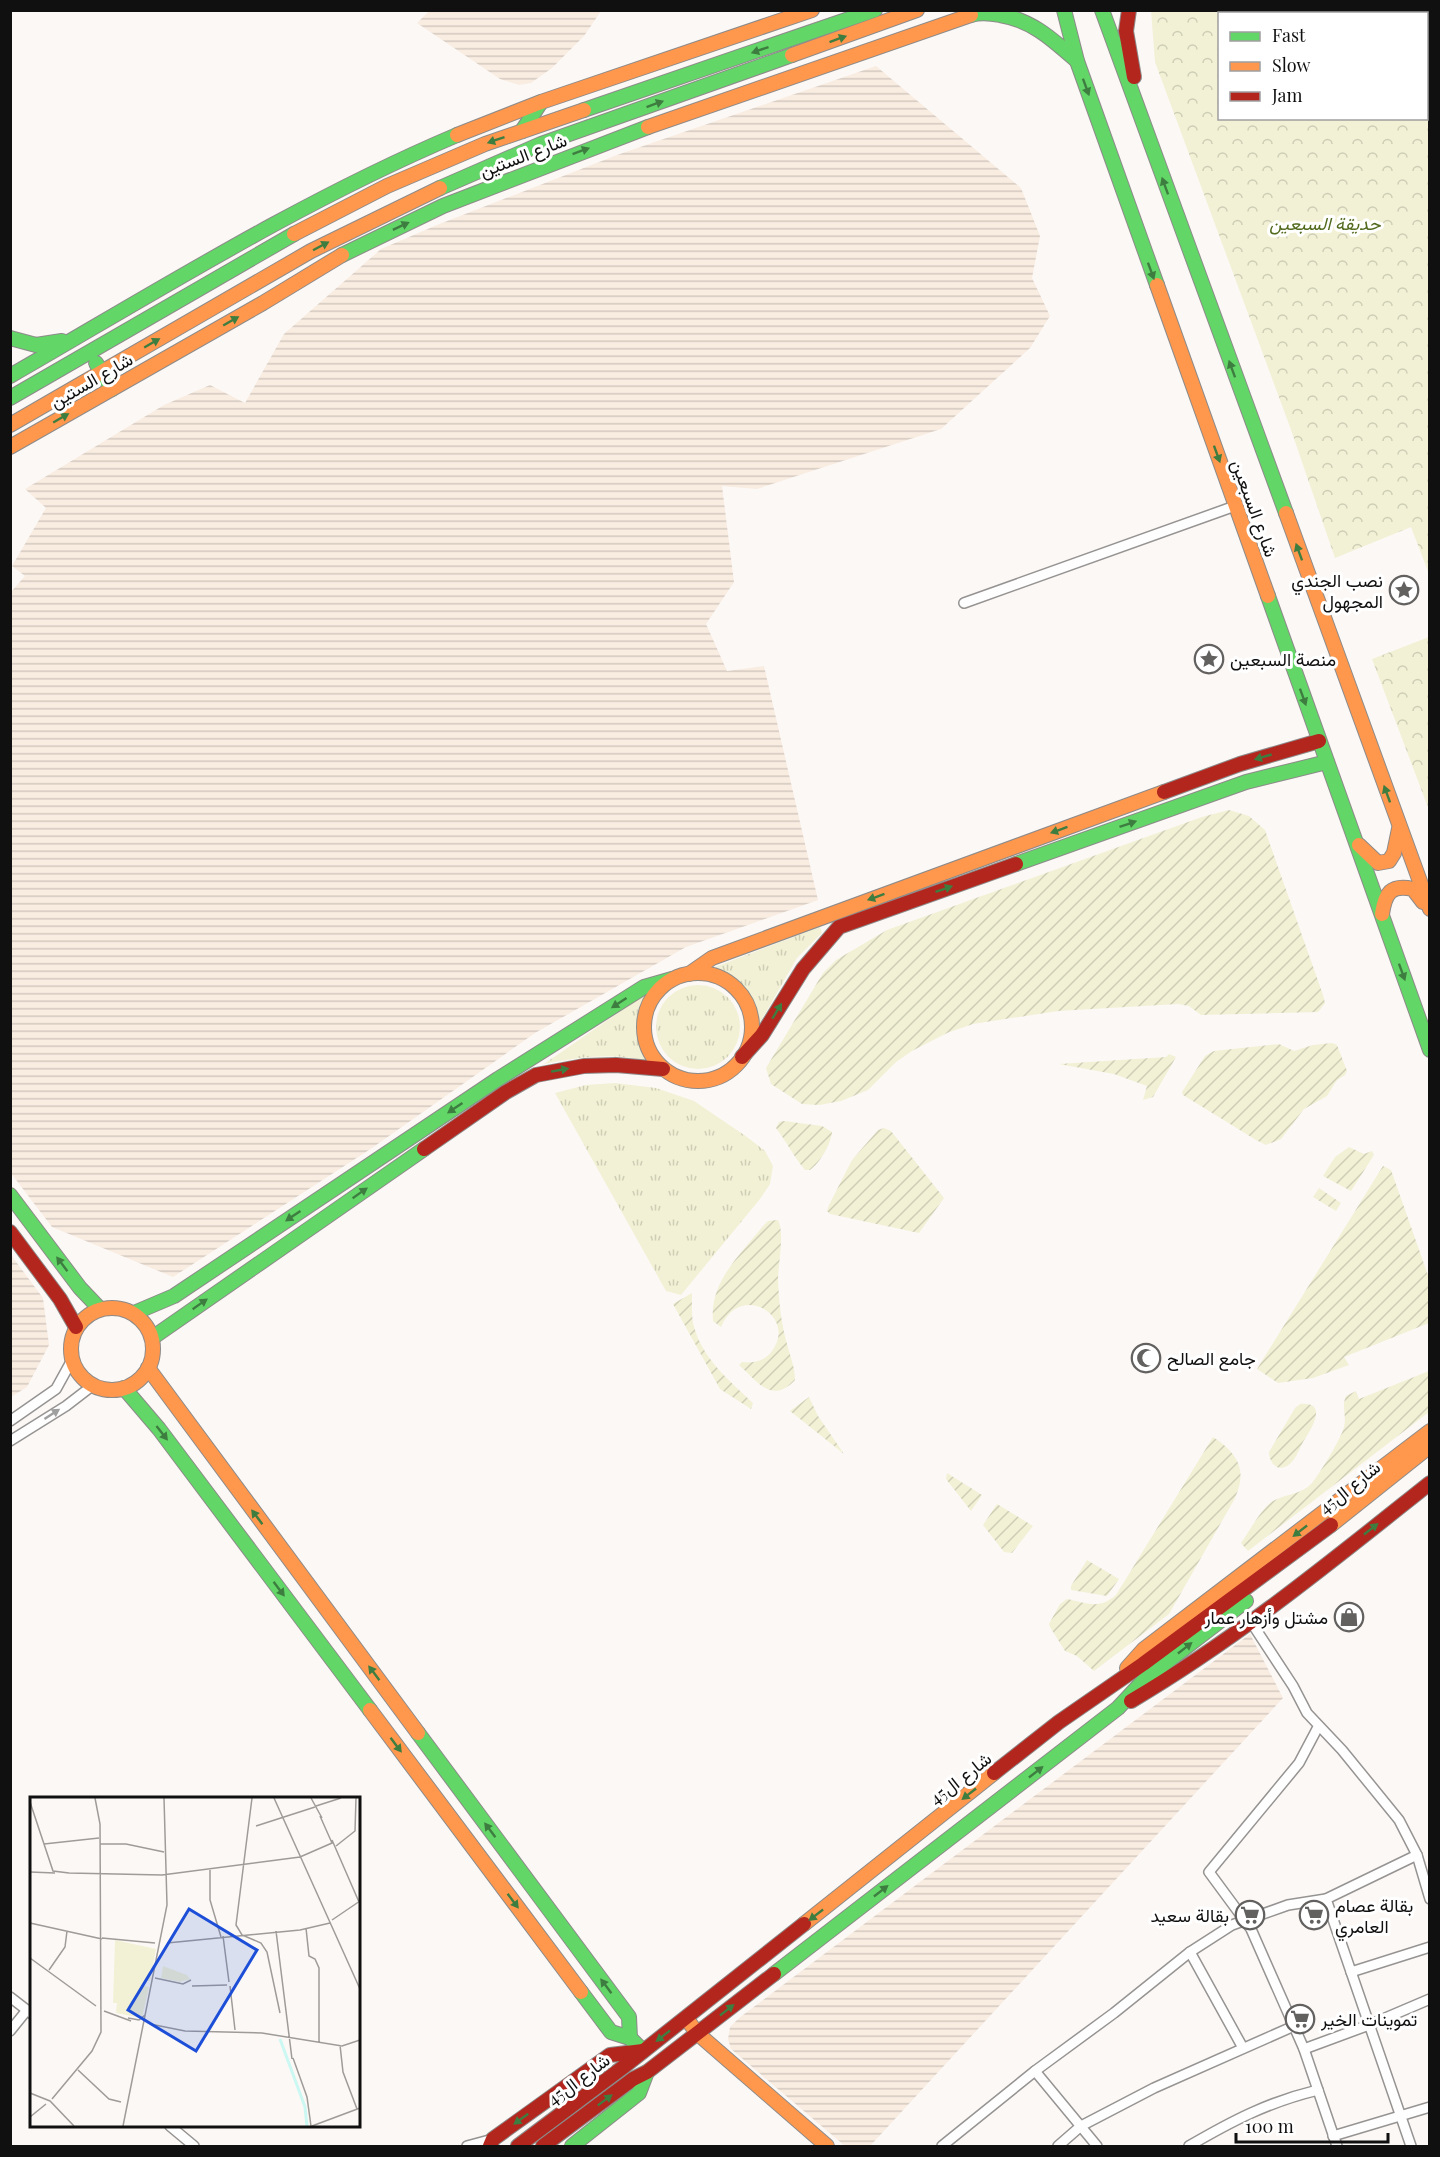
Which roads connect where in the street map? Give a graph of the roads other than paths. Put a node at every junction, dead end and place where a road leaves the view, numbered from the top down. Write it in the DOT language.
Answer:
graph roads {
  1 [pos="812,10"];
  2 [pos="875,10"];
  3 [pos="917,10"];
  4 [pos="1064,10"];
  5 [pos="1102,10"];
  6 [pos="1129,10"];
  7 [pos="980,12"];
  8 [pos="1077,61"];
  9 [pos="541,102"];
  10 [pos="1140,116"];
  11 [pos="522,132"];
  12 [pos="10,338"];
  13 [pos="76,338"];
  14 [pos="89,351"];
  15 [pos="102,372"];
  16 [pos="10,376"];
  17 [pos="112,388"];
  18 [pos="10,398"];
  19 [pos="10,425"];
  20 [pos="10,447"];
  21 [pos="1235,506"];
  22 [pos="964,603"];
  23 [pos="1319,741"];
  24 [pos="1327,762"];
  25 [pos="1399,827"];
  26 [pos="1355,840"];
  27 [pos="915,882"];
  28 [pos="920,898"];
  29 [pos="1429,909"];
  30 [pos="835,912"];
  31 [pos="1382,916"];
  32 [pos="839,927"];
  33 [pos="689,974"];
  34 [pos="672,979"];
  35 [pos="1430,1050"];
  36 [pos="742,1057"];
  37 [pos="528,1062"];
  38 [pos="663,1069"];
  39 [pos="536,1075"];
  40 [pos="10,1195"];
  41 [pos="10,1232"];
  42 [pos="100,1309"];
  43 [pos="134,1313"];
  44 [pos="76,1327"];
  45 [pos="152,1338"];
  46 [pos="72,1360"];
  47 [pos="148,1368"];
  48 [pos="92,1386"];
  49 [pos="124,1388"];
  50 [pos="10,1421"];
  51 [pos="1430,1431"];
  52 [pos="10,1441"];
  53 [pos="1430,1446"];
  54 [pos="1430,1459"];
  55 [pos="1430,1483"];
  56 [pos="1251,1622"];
  57 [pos="1115,1682"];
  58 [pos="1118,1708"];
  59 [pos="1318,1726"];
  60 [pos="1417,1855"];
  61 [pos="1326,1899"];
  62 [pos="1430,1899"];
  63 [pos="1245,1920"];
  64 [pos="1430,1947"];
  65 [pos="1190,1952"];
  66 [pos="1351,1972"];
  67 [pos="10,1997"];
  68 [pos="1430,1999"];
  69 [pos="29,2012"];
  70 [pos="686,2018"];
  71 [pos="1369,2025"];
  72 [pos="1294,2026"];
  73 [pos="10,2031"];
  74 [pos="697,2033"];
  75 [pos="630,2038"];
  76 [pos="1243,2048"];
  77 [pos="1304,2049"];
  78 [pos="643,2051"];
  79 [pos="1035,2071"];
  80 [pos="647,2072"];
  81 [pos="1317,2090"];
  82 [pos="1430,2107"];
  83 [pos="1401,2116"];
  84 [pos="1081,2126"];
  85 [pos="171,2127"];
  86 [pos="1333,2136"];
  87 [pos="492,2143"];
  88 [pos="194,2146"];
  89 [pos="467,2146"];
  90 [pos="518,2146"];
  91 [pos="543,2146"];
  92 [pos="572,2146"];
  93 [pos="827,2146"];
  94 [pos="942,2146"];
  95 [pos="1058,2146"];
  96 [pos="1097,2146"];
  97 [pos="1189,2146"];
  98 [pos="1337,2146"];
  99 [pos="1411,2146"];
  1 -- 9 [label="main road"];
  2 -- 11 [label="main road, شارع الستين, one-way"];
  15 -- 3 [label="main road, شارع الستين, one-way"];
  4 -- 8 [label="main road, شارع السبعين"];
  5 -- 10 [label="main road, شارع السبعين"];
  6 -- 10 [label="main road"];
  7 -- 8 [label="main road, شارع الستين"];
  17 -- 7 [label="main road, شارع الستين, one-way"];
  8 -- 21 [label="main road, شارع السبعين, one-way"];
  9 -- 11 [label="main road"];
  9 -- 13 [label="main road"];
  25 -- 10 [label="main road, شارع السبعين, one-way"];
  11 -- 14 [label="main road, شارع الستين, one-way"];
  12 -- 13 [label="main road"];
  13 -- 16 [label="main road"];
  14 -- 15 [label="main road"];
  14 -- 18 [label="main road, شارع الستين"];
  15 -- 17 [label="main road"];
  15 -- 19 [label="main road, شارع الستين"];
  20 -- 17 [label="main road, شارع الستين, one-way"];
  21 -- 22 [label="street"];
  21 -- 23 [label="main road, شارع السبعين, one-way"];
  23 -- 24 [label="main road, شارع السبعين"];
  23 -- 27 [label="main road, one-way"];
  24 -- 26 [label="main road, شارع السبعين"];
  28 -- 24 [label="main road, one-way"];
  25 -- 26 [label="main road"];
  25 -- 29 [label="main road, شارع السبعين"];
  26 -- 31 [label="main road, شارع السبعين"];
  27 -- 28 [label="main road"];
  27 -- 30 [label="main road, one-way"];
  28 -- 32 [label="main road"];
  29 -- 31 [label="main road"];
  30 -- 32 [label="main road"];
  30 -- 33 [label="main road"];
  31 -- 35 [label="main road, شارع السبعين, one-way"];
  36 -- 32 [label="main road, one-way"];
  33 -- 34 [label="main road"];
  33 -- 36 [label="main road"];
  34 -- 37 [label="main road, one-way"];
  34 -- 38 [label="main road"];
  36 -- 38 [label="main road"];
  37 -- 39 [label="main road"];
  37 -- 43 [label="main road, one-way"];
  39 -- 38 [label="main road, one-way"];
  45 -- 39 [label="main road, one-way"];
  42 -- 40 [label="main road, one-way"];
  41 -- 44 [label="main road"];
  42 -- 43 [label="main road"];
  42 -- 44 [label="main road"];
  43 -- 45 [label="main road"];
  44 -- 46 [label="main road"];
  45 -- 47 [label="main road"];
  46 -- 48 [label="main road"];
  46 -- 50 [label="street"];
  47 -- 49 [label="main road"];
  75 -- 47 [label="main road, one-way"];
  48 -- 49 [label="main road"];
  52 -- 48 [label="street, one-way"];
  49 -- 75 [label="main road, one-way"];
  51 -- 57 [label="main road, one-way"];
  53 -- 57 [label="main road, شارع ال45"];
  58 -- 54 [label="main road, شارع ال45, one-way"];
  56 -- 55 [label="main road, one-way"];
  56 -- 58 [label="main road"];
  56 -- 59 [label="street"];
  57 -- 70 [label="main road, شارع ال45, one-way"];
  74 -- 58 [label="main road, شارع ال45, one-way"];
  59 -- 60 [label="street"];
  59 -- 63 [label="street"];
  60 -- 61 [label="street"];
  60 -- 62 [label="street"];
  61 -- 63 [label="street"];
  61 -- 66 [label="street"];
  63 -- 65 [label="street"];
  63 -- 72 [label="street"];
  64 -- 66 [label="street"];
  65 -- 76 [label="street"];
  65 -- 79 [label="street"];
  66 -- 71 [label="street"];
  67 -- 69 [label="street"];
  68 -- 71 [label="street"];
  69 -- 73 [label="street"];
  70 -- 74 [label="main road"];
  70 -- 78 [label="main road, شارع ال45, one-way"];
  71 -- 77 [label="street"];
  71 -- 83 [label="street"];
  72 -- 76 [label="street"];
  72 -- 77 [label="street"];
  74 -- 80 [label="main road, شارع ال45"];
  74 -- 93 [label="main road"];
  75 -- 78 [label="main road"];
  76 -- 84 [label="street"];
  77 -- 81 [label="street"];
  78 -- 87 [label="main road, one-way"];
  78 -- 90 [label="main road, شارع ال45"];
  79 -- 84 [label="street"];
  79 -- 94 [label="street"];
  91 -- 80 [label="main road, شارع ال45, one-way"];
  80 -- 92 [label="main road"];
  81 -- 86 [label="street"];
  81 -- 97 [label="street"];
  82 -- 83 [label="street"];
  83 -- 86 [label="street"];
  83 -- 99 [label="street"];
  84 -- 95 [label="street"];
  84 -- 96 [label="street"];
  85 -- 88 [label="street"];
  86 -- 98 [label="street"];
  87 -- 89 [label="street"];
}
